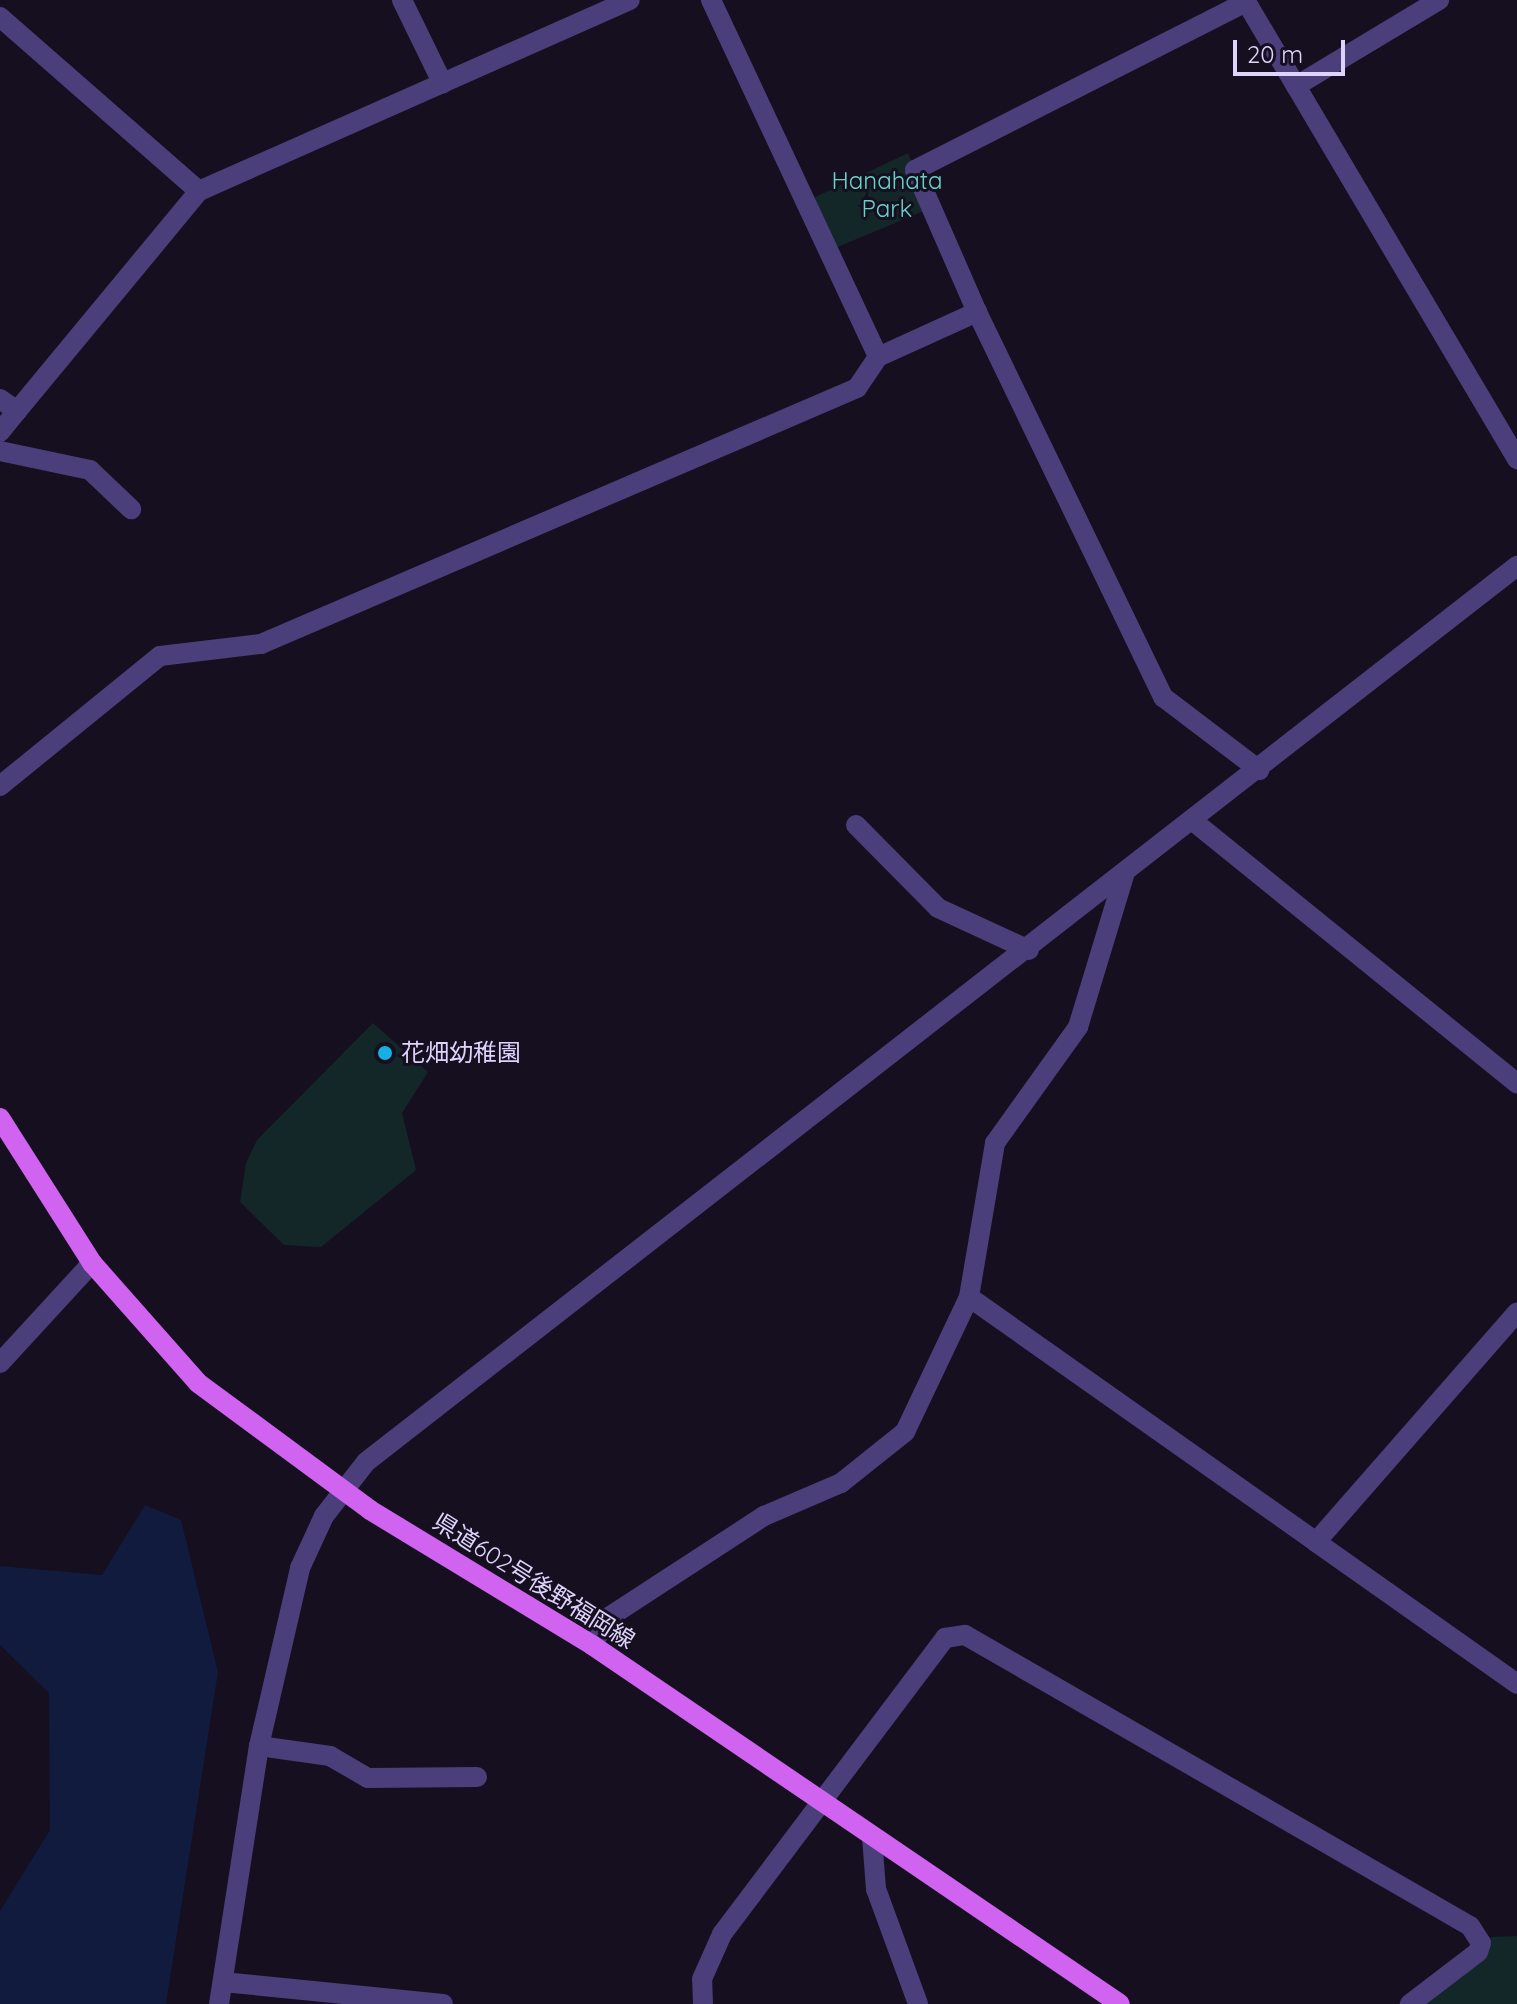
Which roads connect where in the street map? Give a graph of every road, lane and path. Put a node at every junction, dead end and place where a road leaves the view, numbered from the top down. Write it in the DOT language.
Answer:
graph roads {
  1 [pos="402,0"];
  2 [pos="630,0"];
  3 [pos="711,0"];
  4 [pos="1439,0"];
  5 [pos="1246,1"];
  6 [pos="0,17"];
  7 [pos="443,84"];
  8 [pos="1296,86"];
  9 [pos="199,191"];
  10 [pos="977,312"];
  11 [pos="878,357"];
  12 [pos="9,405"];
  13 [pos="0,432"];
  14 [pos="0,451"];
  15 [pos="1517,459"];
  16 [pos="131,509"];
  17 [pos="1517,566"];
  18 [pos="1259,770"];
  19 [pos="0,786"];
  20 [pos="1193,821"];
  21 [pos="856,825"];
  22 [pos="1124,876"];
  23 [pos="1029,950"];
  24 [pos="1517,1083"];
  25 [pos="0,1118"];
  26 [pos="92,1263"];
  27 [pos="969,1297"];
  28 [pos="1517,1312"];
  29 [pos="0,1363"];
  30 [pos="342,1491"];
  31 [pos="1316,1542"];
  32 [pos="592,1645"];
  33 [pos="1517,1684"];
  34 [pos="259,1746"];
  35 [pos="477,1777"];
  36 [pos="816,1801"];
  37 [pos="872,1837"];
  38 [pos="223,1982"];
  39 [pos="219,2004"];
  40 [pos="443,2004"];
  41 [pos="703,2004"];
  42 [pos="918,2004"];
  43 [pos="1120,2004"];
  44 [pos="1410,2004"];
  1 -- 7 [label="street"];
  2 -- 7 [label="street"];
  3 -- 11 [label="street"];
  4 -- 8 [label="street"];
  5 -- 8 [label="street"];
  5 -- 10 [label="street"];
  6 -- 9 [label="street"];
  7 -- 9 [label="street"];
  8 -- 15 [label="street"];
  9 -- 12 [label="street"];
  10 -- 11 [label="street"];
  10 -- 18 [label="street"];
  11 -- 19 [label="street"];
  12 -- 13 [label="street"];
  14 -- 16 [label="street"];
  17 -- 18 [label="street"];
  18 -- 20 [label="street"];
  20 -- 22 [label="street"];
  20 -- 24 [label="street"];
  21 -- 23 [label="street"];
  22 -- 23 [label="street"];
  22 -- 27 [label="street"];
  23 -- 30 [label="street"];
  25 -- 26 [label="main road, 県道602号後野福岡線"];
  26 -- 29 [label="street"];
  26 -- 30 [label="main road, 県道602号後野福岡線"];
  27 -- 31 [label="street"];
  27 -- 32 [label="street"];
  28 -- 31 [label="street"];
  30 -- 32 [label="main road, 県道602号後野福岡線"];
  30 -- 34 [label="street"];
  31 -- 33 [label="street"];
  32 -- 36 [label="main road, 県道602号後野福岡線"];
  34 -- 35 [label="street"];
  34 -- 38 [label="street"];
  36 -- 37 [label="main road, 県道602号後野福岡線"];
  36 -- 41 [label="street"];
  36 -- 44 [label="street"];
  37 -- 42 [label="street"];
  37 -- 43 [label="main road, 県道602号後野福岡線"];
  38 -- 39 [label="street"];
  38 -- 40 [label="street"];
}
